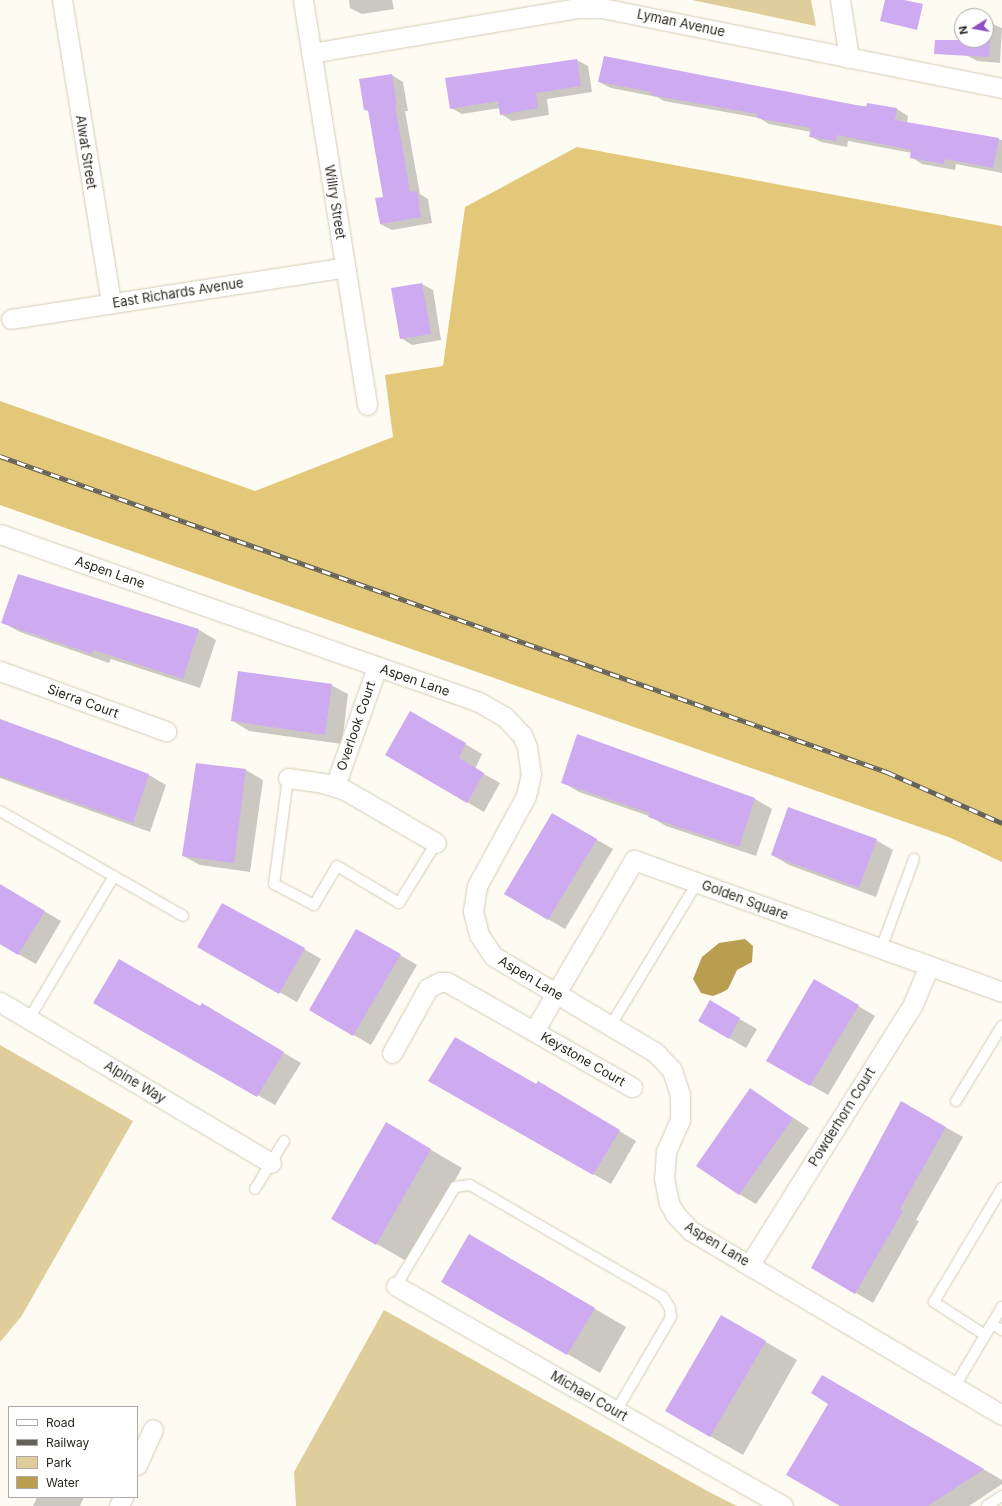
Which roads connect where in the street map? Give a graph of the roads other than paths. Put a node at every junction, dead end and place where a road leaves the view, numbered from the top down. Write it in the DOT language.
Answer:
graph roads {
  1 [pos="62,0"];
  2 [pos="303,0"];
  3 [pos="840,0"];
  4 [pos="311,53"];
  5 [pos="849,58"];
  6 [pos="1002,88"];
  7 [pos="345,267"];
  8 [pos="111,303"];
  9 [pos="11,319"];
  10 [pos="367,405"];
  11 [pos="0,534"];
  12 [pos="377,667"];
  13 [pos="0,671"];
  14 [pos="166,731"];
  15 [pos="288,778"];
  16 [pos="335,786"];
  17 [pos="0,811"];
  18 [pos="436,844"];
  19 [pos="914,859"];
  20 [pos="114,876"];
  21 [pos="697,883"];
  22 [pos="183,916"];
  23 [pos="881,949"];
  24 [pos="930,966"];
  25 [pos="1002,992"];
  26 [pos="557,994"];
  27 [pos="0,1002"];
  28 [pos="29,1019"];
  29 [pos="611,1026"];
  30 [pos="1002,1026"];
  31 [pos="534,1031"];
  32 [pos="392,1053"];
  33 [pos="632,1087"];
  34 [pos="956,1101"];
  35 [pos="284,1141"];
  36 [pos="271,1163"];
  37 [pos="1002,1188"];
  38 [pos="255,1189"];
  39 [pos="750,1264"];
  40 [pos="396,1286"];
  41 [pos="1002,1307"];
  42 [pos="992,1324"];
  43 [pos="1002,1330"];
  44 [pos="985,1335"];
  45 [pos="955,1386"];
  46 [pos="616,1411"];
  47 [pos="1002,1415"];
  48 [pos="153,1429"];
  49 [pos="138,1463"];
  50 [pos="1002,1496"];
  51 [pos="783,1506"];
  52 [pos="987,1506"];
  1 -- 8 [label="street, Alwat Street"];
  2 -- 4 [label="street, Willry Street"];
  3 -- 5 [label="street"];
  4 -- 5 [label="street, Lyman Avenue"];
  4 -- 7 [label="street, Willry Street"];
  5 -- 6 [label="street, Lyman Avenue"];
  7 -- 8 [label="street, East Richards Avenue"];
  7 -- 10 [label="street, Willry Street"];
  8 -- 9 [label="street, East Richards Avenue"];
  11 -- 12 [label="street, Aspen Lane"];
  12 -- 16 [label="street, Overlook Court"];
  12 -- 26 [label="street, Aspen Lane"];
  13 -- 14 [label="street, Sierra Court"];
  15 -- 16 [label="street, Overlook Court"];
  15 -- 18 [label="lane"];
  16 -- 18 [label="street, Overlook Court"];
  17 -- 20 [label="lane"];
  19 -- 23 [label="lane"];
  20 -- 22 [label="lane"];
  20 -- 28 [label="lane"];
  21 -- 23 [label="street, Golden Square"];
  21 -- 26 [label="street, Golden Square"];
  21 -- 29 [label="lane"];
  23 -- 24 [label="street, Golden Square"];
  24 -- 25 [label="street, Golden Square"];
  24 -- 39 [label="street, Powderhorn Court"];
  26 -- 29 [label="street, Aspen Lane"];
  26 -- 31 [label="street, Keystone Court"];
  27 -- 28 [label="street, Alpine Way"];
  28 -- 36 [label="street, Alpine Way"];
  29 -- 39 [label="street, Aspen Lane"];
  30 -- 34 [label="lane"];
  31 -- 32 [label="street, Keystone Court"];
  31 -- 33 [label="street, Keystone Court"];
  35 -- 36 [label="lane"];
  36 -- 38 [label="lane"];
  37 -- 44 [label="lane"];
  39 -- 45 [label="street, Aspen Lane"];
  40 -- 46 [label="street, Michael Court"];
  40 -- 46 [label="lane"];
  41 -- 42 [label="lane"];
  42 -- 43 [label="lane"];
  42 -- 44 [label="lane"];
  44 -- 45 [label="lane"];
  45 -- 47 [label="street, Aspen Lane"];
  46 -- 51 [label="street, Michael Court"];
  48 -- 49 [label="street"];
  50 -- 52 [label="lane"];
}
